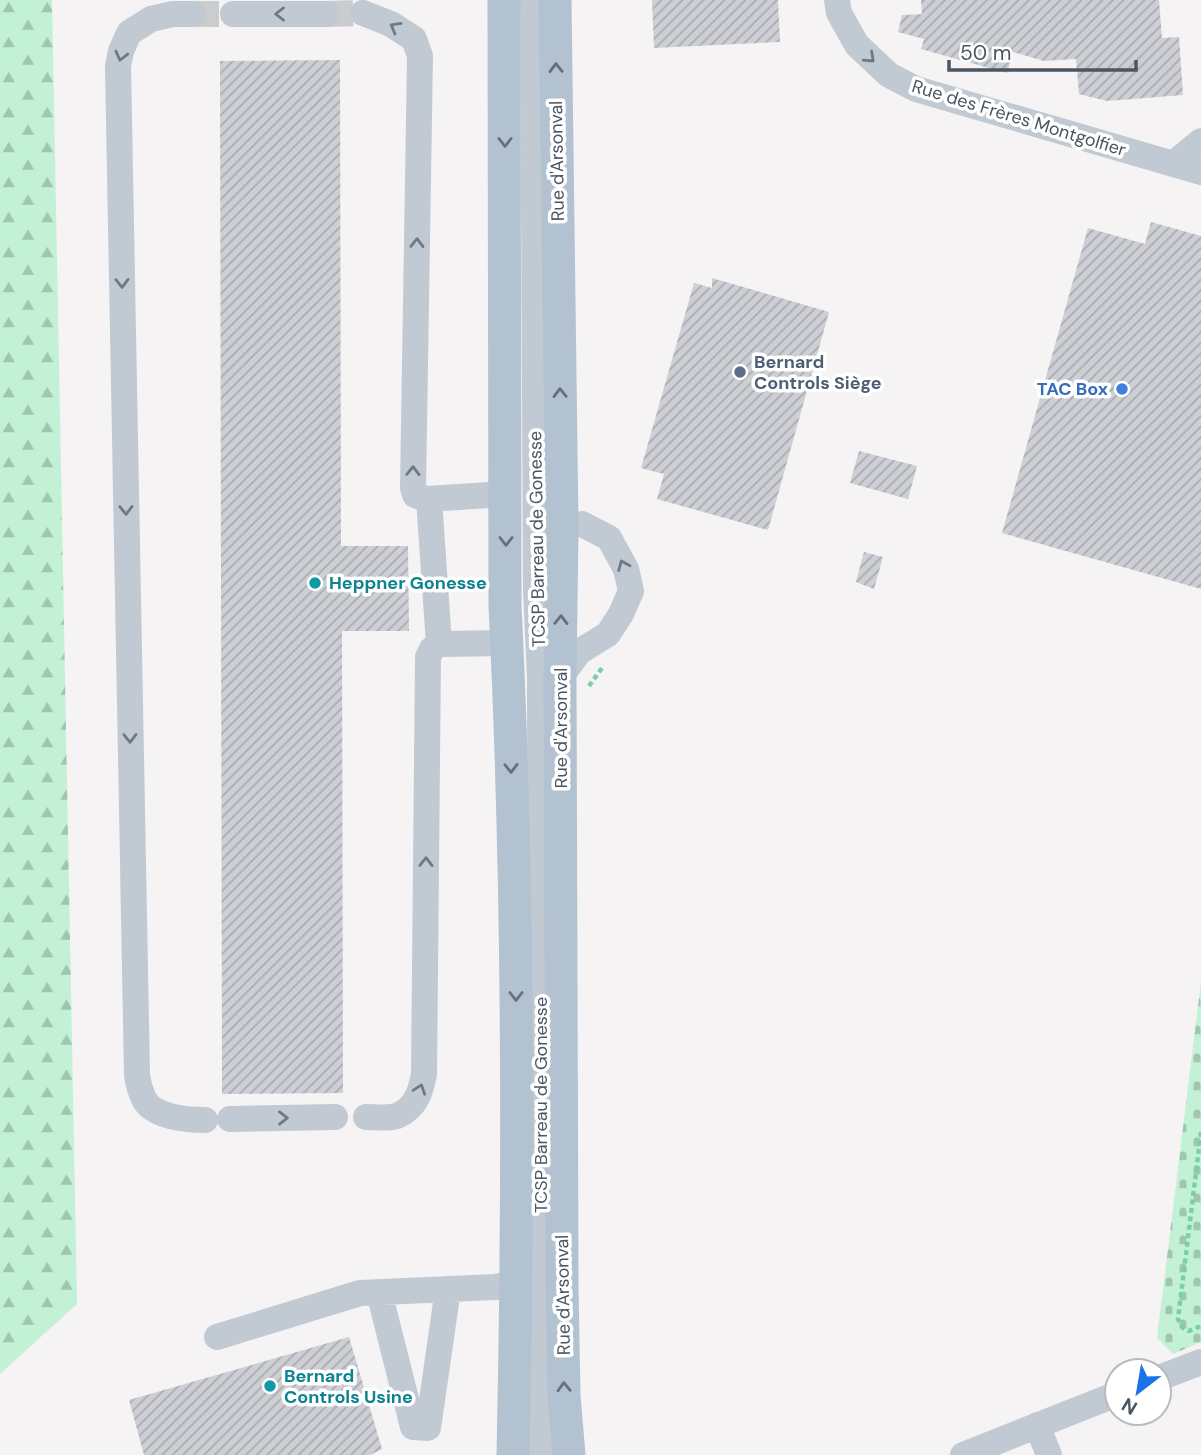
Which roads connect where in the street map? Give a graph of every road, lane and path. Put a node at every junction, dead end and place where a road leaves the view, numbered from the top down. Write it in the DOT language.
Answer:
graph roads {
  1 [pos="504,0"];
  2 [pos="533,0"];
  3 [pos="555,0"];
  4 [pos="837,0"];
  5 [pos="327,13"];
  6 [pos="363,13"];
  7 [pos="193,14"];
  8 [pos="233,14"];
  9 [pos="1201,141"];
  10 [pos="1173,164"];
  11 [pos="1201,172"];
  12 [pos="506,494"];
  13 [pos="429,499"];
  14 [pos="562,527"];
  15 [pos="507,643"];
  16 [pos="439,644"];
  17 [pos="560,678"];
  18 [pos="335,1117"];
  19 [pos="366,1117"];
  20 [pos="1201,1132"];
  21 [pos="1199,1170"];
  22 [pos="517,1284"];
  23 [pos="448,1289"];
  24 [pos="379,1292"];
  25 [pos="1201,1326"];
  26 [pos="216,1337"];
  27 [pos="1201,1362"];
  28 [pos="1173,1373"];
  29 [pos="1103,1399"];
  30 [pos="1037,1425"];
  31 [pos="513,1455"];
  32 [pos="542,1455"];
  33 [pos="569,1455"];
  34 [pos="963,1455"];
  35 [pos="1049,1455"];
  1 -- 12 [label="main road, one-way"];
  2 -- 32 [label="street, TCSP Barreau de Gonesse"];
  14 -- 3 [label="main road, Rue d'Arsonval, one-way"];
  4 -- 10 [label="street, Rue des Frères Montgolfier, one-way"];
  5 -- 8 [label="street, one-way"];
  13 -- 6 [label="street, one-way"];
  7 -- 18 [label="street, one-way"];
  9 -- 10 [label="street"];
  10 -- 11 [label="street, Rue des Frères Montgolfier"];
  12 -- 13 [label="street"];
  12 -- 15 [label="main road, one-way"];
  13 -- 16 [label="street"];
  17 -- 14 [label="main road, Rue d'Arsonval, one-way"];
  17 -- 14 [label="street, one-way"];
  15 -- 16 [label="street"];
  15 -- 22 [label="main road, one-way"];
  19 -- 16 [label="street, one-way"];
  33 -- 17 [label="main road, Rue d'Arsonval, one-way"];
  20 -- 21 [label="path"];
  21 -- 25 [label="path"];
  22 -- 23 [label="street"];
  22 -- 31 [label="main road"];
  23 -- 24 [label="street"];
  23 -- 24 [label="street"];
  24 -- 26 [label="street"];
  27 -- 28 [label="street"];
  29 -- 30 [label="street"];
  30 -- 34 [label="street"];
  30 -- 35 [label="street"];
}
